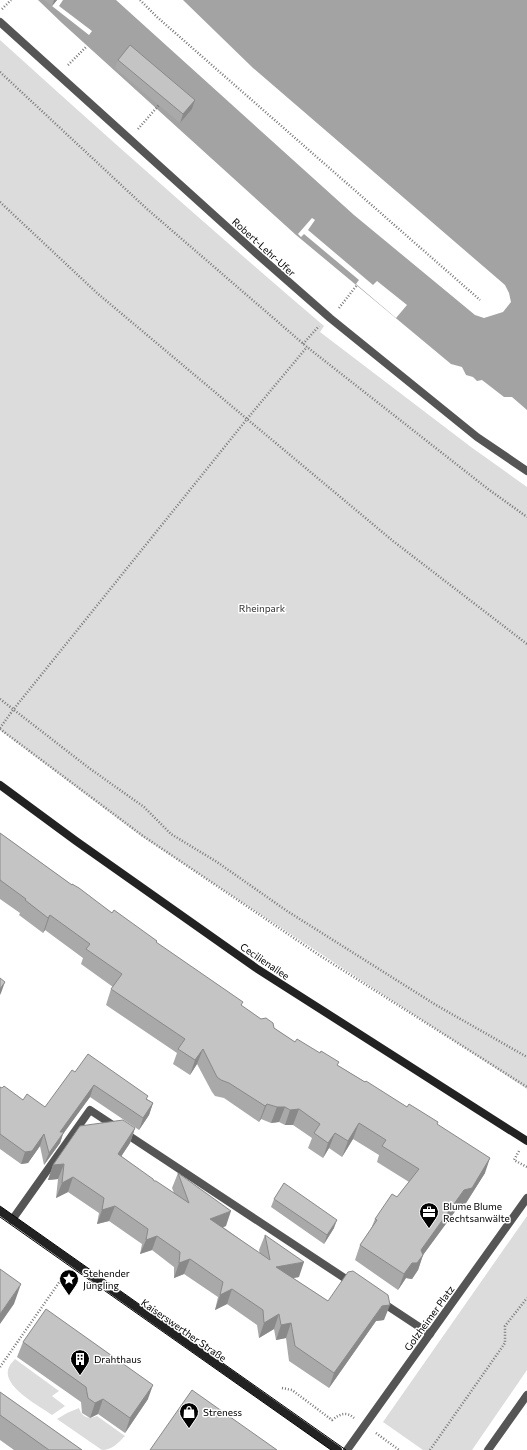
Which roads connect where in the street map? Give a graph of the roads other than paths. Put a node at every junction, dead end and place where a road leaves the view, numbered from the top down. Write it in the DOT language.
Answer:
graph roads {
  1 [pos="0,22"];
  2 [pos="527,471"];
  3 [pos="0,785"];
  4 [pos="527,1141"];
  5 [pos="527,1198"];
  6 [pos="0,1212"];
  7 [pos="12,1220"];
  8 [pos="361,1289"];
  9 [pos="374,1297"];
  10 [pos="430,1334"];
  11 [pos="527,1395"];
  12 [pos="338,1450"];
  13 [pos="348,1450"];
  14 [pos="488,1450"];
  1 -- 2 [label="street, Robert-Lehr-Ufer"];
  3 -- 4 [label="street, Cecilienallee"];
  5 -- 10 [label="street, Golzheimer Platz"];
  6 -- 7 [label="street, Kaiserswerther Straße"];
  7 -- 8 [label="street"];
  7 -- 12 [label="street, Kaiserswerther Straße"];
  9 -- 10 [label="street"];
  10 -- 13 [label="street, Golzheimer Platz"];
  11 -- 14 [label="street"];
}
